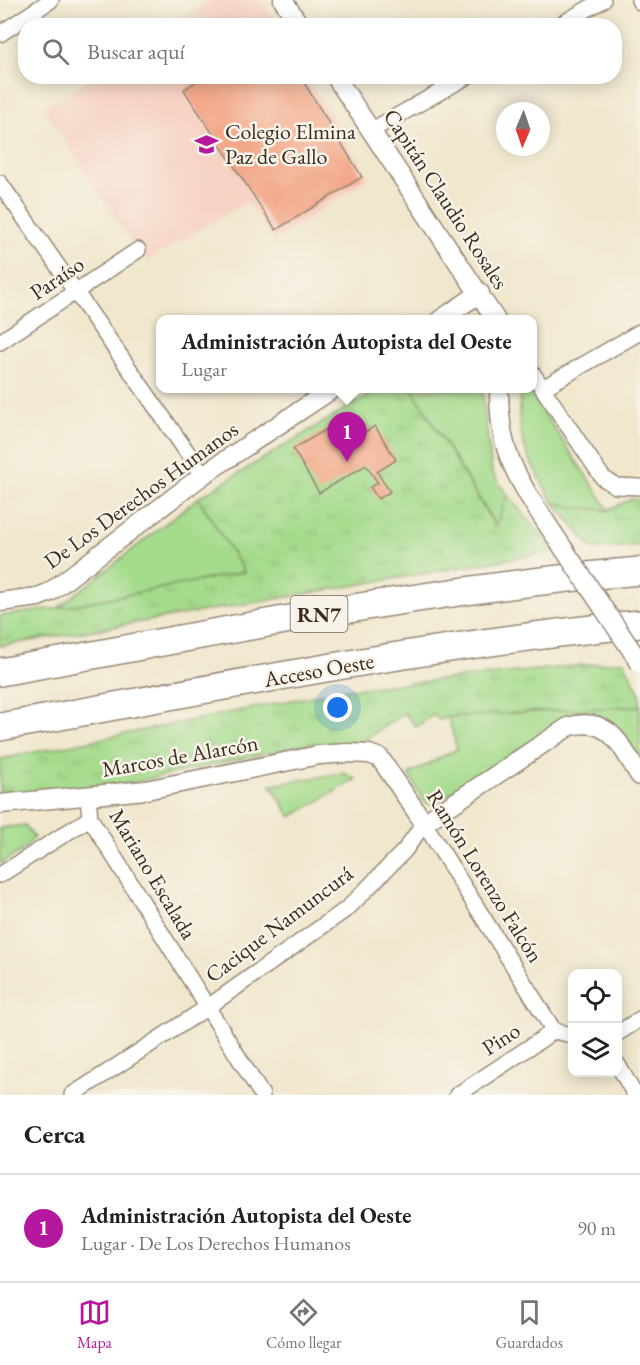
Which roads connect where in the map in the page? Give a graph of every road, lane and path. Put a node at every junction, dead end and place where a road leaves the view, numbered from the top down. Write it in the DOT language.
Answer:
graph roads {
  1 [pos="51,0"];
  2 [pos="283,0"];
  3 [pos="603,0"];
  4 [pos="24,18"];
  5 [pos="295,18"];
  6 [pos="572,18"];
  7 [pos="18,22"];
  8 [pos="0,34"];
  9 [pos="340,84"];
  10 [pos="454,84"];
  11 [pos="372,130"];
  12 [pos="0,183"];
  13 [pos="138,250"];
  14 [pos="77,292"];
  15 [pos="480,293"];
  16 [pos="447,315"];
  17 [pos="493,315"];
  18 [pos="640,332"];
  19 [pos="0,342"];
  20 [pos="537,380"];
  21 [pos="543,388"];
  22 [pos="326,393"];
  23 [pos="499,393"];
  24 [pos="203,475"];
  25 [pos="640,487"];
  26 [pos="640,571"];
  27 [pos="0,602"];
  28 [pos="640,624"];
  29 [pos="640,663"];
  30 [pos="0,672"];
  31 [pos="0,727"];
  32 [pos="369,754"];
  33 [pos="640,776"];
  34 [pos="88,797"];
  35 [pos="0,804"];
  36 [pos="90,818"];
  37 [pos="424,823"];
  38 [pos="0,875"];
  39 [pos="208,1007"];
  40 [pos="640,1019"];
  41 [pos="622,1030"];
  42 [pos="555,1031"];
  43 [pos="568,1034"];
  44 [pos="622,1072"];
  45 [pos="72,1095"];
  46 [pos="262,1095"];
  47 [pos="457,1095"];
  48 [pos="636,1095"];
  1 -- 4 [label="street"];
  2 -- 5 [label="street"];
  3 -- 6 [label="street"];
  7 -- 8 [label="street"];
  9 -- 11 [label="street, Capitán Claudio Rosales"];
  10 -- 11 [label="street"];
  11 -- 15 [label="street, Capitán Claudio Rosales"];
  12 -- 14 [label="street"];
  13 -- 14 [label="street, Paraíso"];
  14 -- 19 [label="street, Paraíso"];
  14 -- 24 [label="street"];
  15 -- 16 [label="street"];
  15 -- 17 [label="street, Capitán Claudio Rosales"];
  18 -- 21 [label="street"];
  20 -- 21 [label="street"];
  21 -- 25 [label="street"];
  22 -- 24 [label="street, De Los Derechos Humanos"];
  23 -- 29 [label="street, bridge"];
  24 -- 27 [label="street, De Los Derechos Humanos"];
  26 -- 30 [label="highway, RN7"];
  28 -- 31 [label="highway, Acceso Oeste / RN7"];
  32 -- 34 [label="street, Marcos de Alarcón"];
  32 -- 37 [label="street, Ramón Lorenzo Falcón"];
  33 -- 37 [label="street, Cacique Namuncurá"];
  34 -- 35 [label="street, Marcos de Alarcón"];
  34 -- 36 [label="street, Mariano Escalada"];
  36 -- 38 [label="street"];
  36 -- 39 [label="street, Mariano Escalada"];
  37 -- 39 [label="street, Cacique Namuncurá"];
  37 -- 42 [label="street, Ramón Lorenzo Falcón"];
  39 -- 45 [label="street, Cacique Namuncurá"];
  39 -- 46 [label="street, Mariano Escalada"];
  40 -- 41 [label="street"];
  42 -- 43 [label="street, Pino"];
  42 -- 47 [label="street, Pino"];
  44 -- 48 [label="street"];
}
